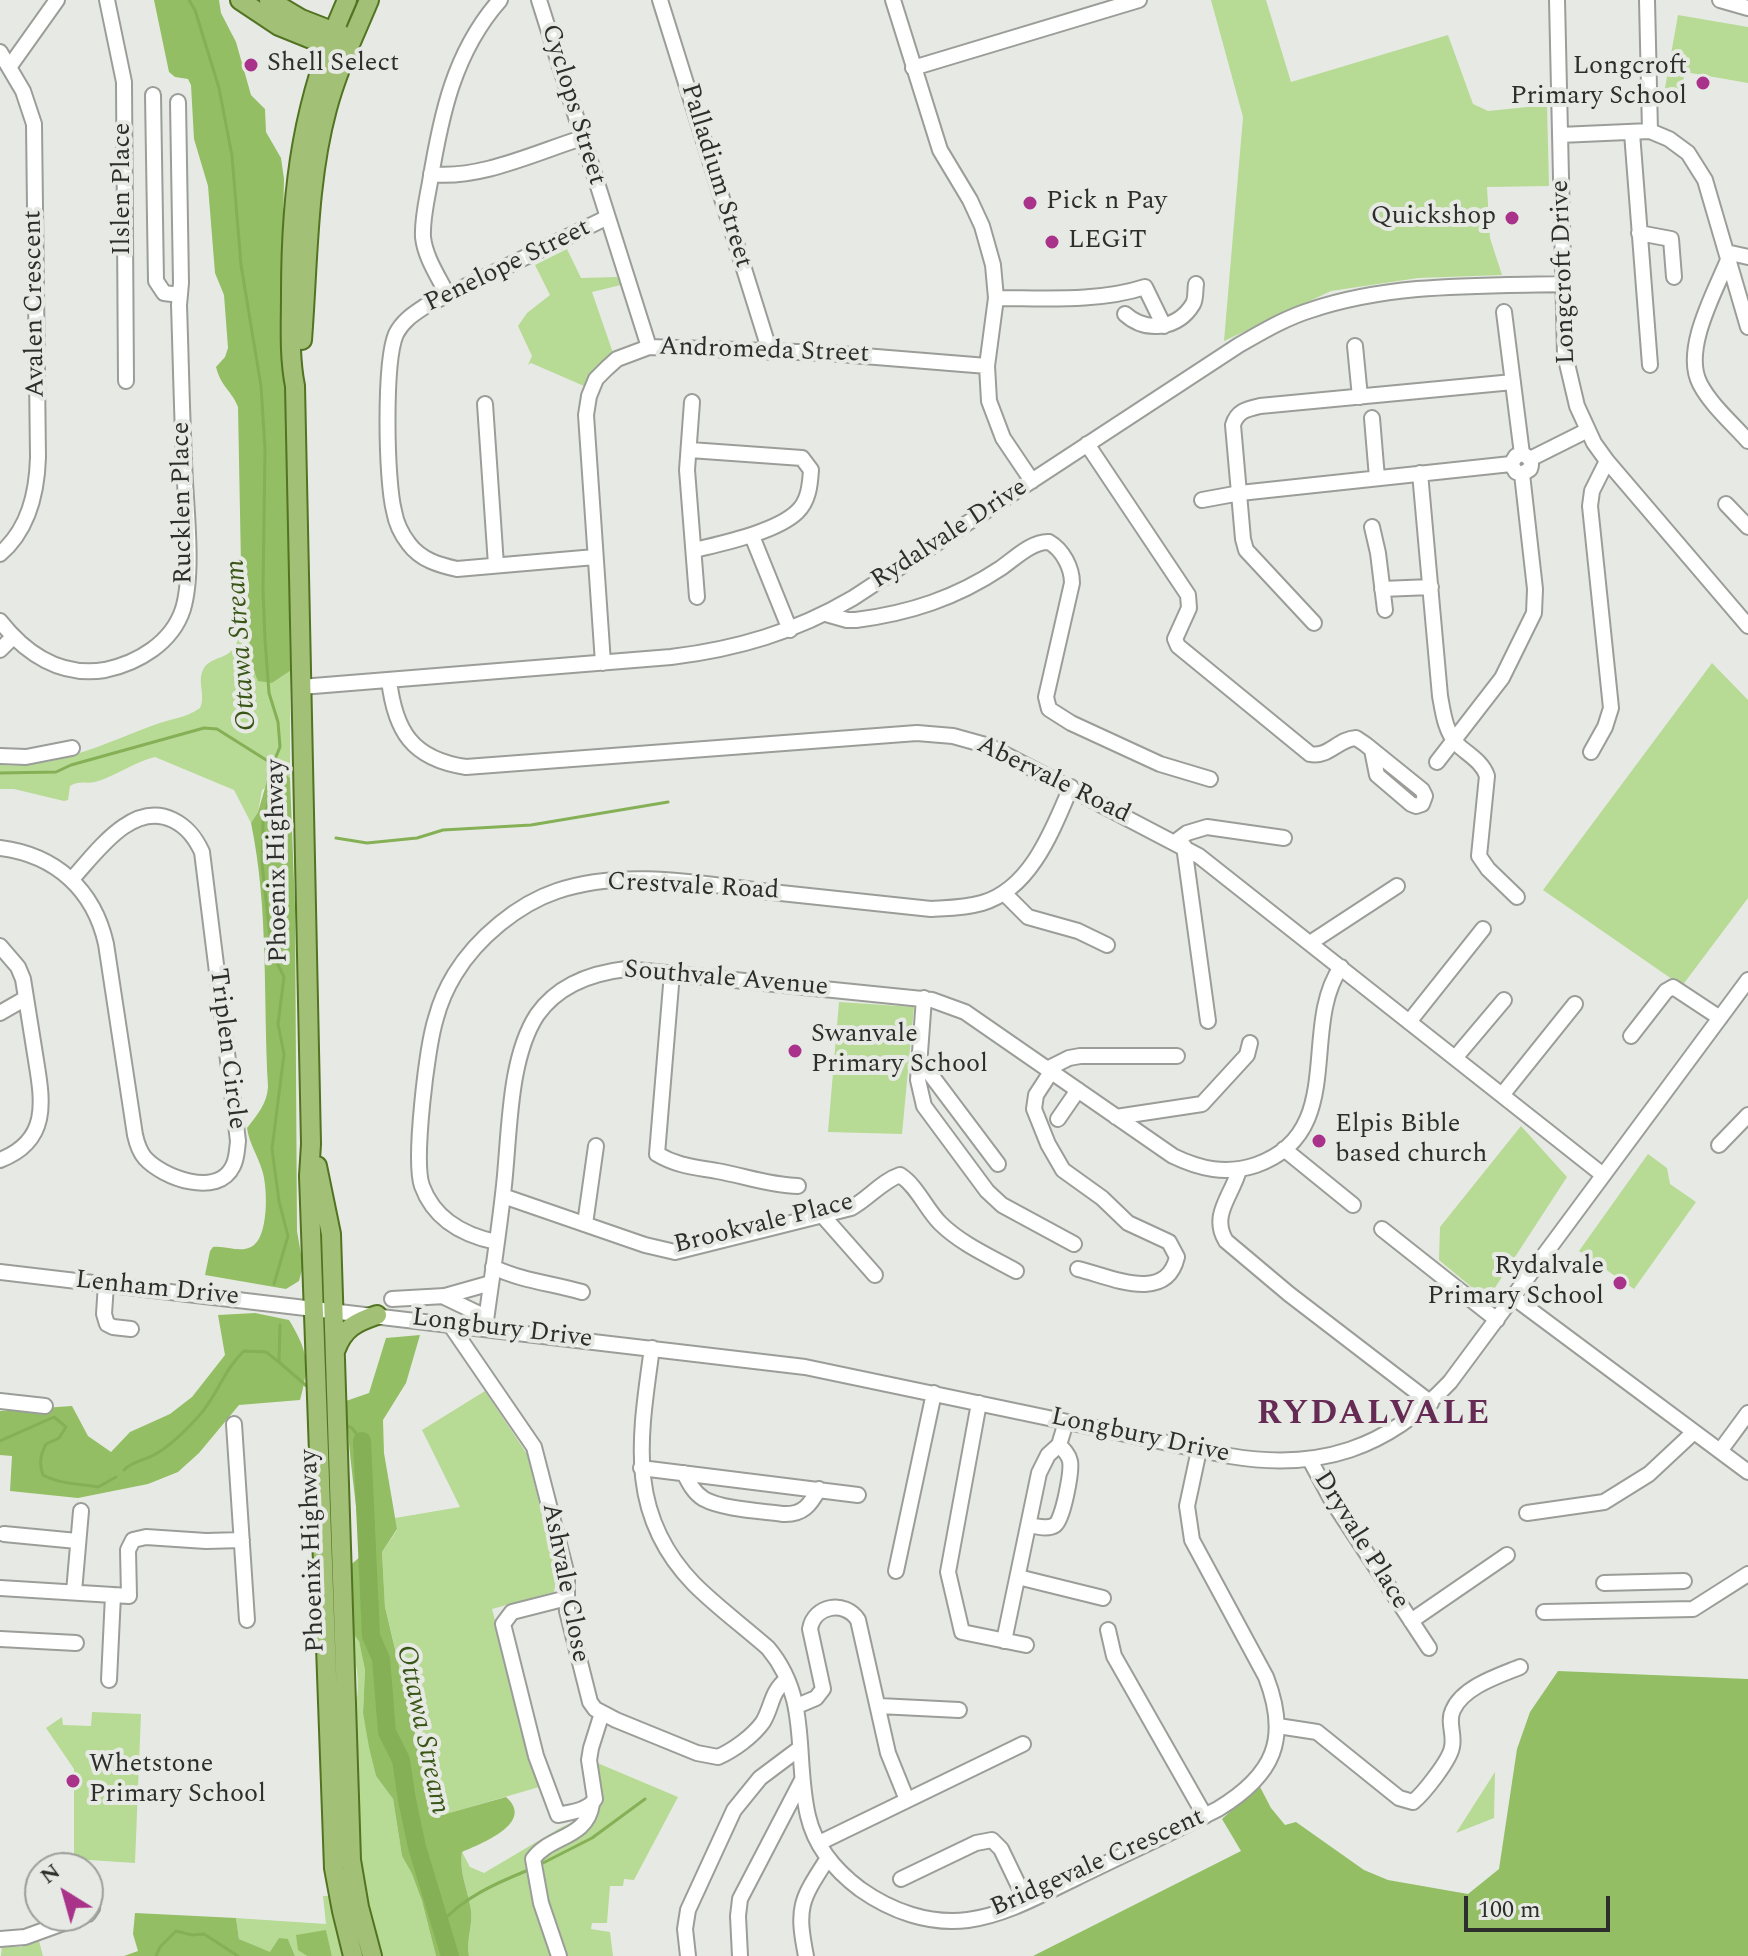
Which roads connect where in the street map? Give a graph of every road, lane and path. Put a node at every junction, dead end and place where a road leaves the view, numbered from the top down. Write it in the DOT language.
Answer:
graph roads {
  1 [pos="57,0"];
  2 [pos="107,0"];
  3 [pos="240,0"];
  4 [pos="269,0"];
  5 [pos="346,0"];
  6 [pos="369,0"];
  7 [pos="500,0"];
  8 [pos="539,0"];
  9 [pos="660,0"];
  10 [pos="893,0"];
  11 [pos="1139,0"];
  12 [pos="1557,0"];
  13 [pos="1647,0"];
  14 [pos="1720,0"];
  15 [pos="1748,8"];
  16 [pos="301,19"];
  17 [pos="330,39"];
  18 [pos="349,45"];
  19 [pos="0,52"];
  20 [pos="10,66"];
  21 [pos="913,68"];
  22 [pos="153,95"];
  23 [pos="178,102"];
  24 [pos="1650,131"];
  25 [pos="1632,133"];
  26 [pos="1560,135"];
  27 [pos="582,138"];
  28 [pos="431,174"];
  29 [pos="606,218"];
  30 [pos="1638,227"];
  31 [pos="1727,256"];
  32 [pos="1748,257"];
  33 [pos="1674,277"];
  34 [pos="1196,284"];
  35 [pos="1562,284"];
  36 [pos="447,294"];
  37 [pos="180,295"];
  38 [pos="996,298"];
  39 [pos="1504,312"];
  40 [pos="1125,314"];
  41 [pos="1164,326"];
  42 [pos="1748,327"];
  43 [pos="1355,346"];
  44 [pos="649,347"];
  45 [pos="770,352"];
  46 [pos="1650,365"];
  47 [pos="987,366"];
  48 [pos="126,381"];
  49 [pos="1513,382"];
  50 [pos="295,386"];
  51 [pos="1360,397"];
  52 [pos="692,402"];
  53 [pos="485,404"];
  54 [pos="1372,418"];
  55 [pos="1586,431"];
  56 [pos="1748,441"];
  57 [pos="1087,444"];
  58 [pos="690,450"];
  59 [pos="1607,461"];
  60 [pos="1521,463"];
  61 [pos="1420,473"];
  62 [pos="1377,478"];
  63 [pos="1032,481"];
  64 [pos="1240,493"];
  65 [pos="1202,500"];
  66 [pos="1726,504"];
  67 [pos="1372,527"];
  68 [pos="1748,527"];
  69 [pos="752,536"];
  70 [pos="695,550"];
  71 [pos="0,554"];
  72 [pos="595,557"];
  73 [pos="496,565"];
  74 [pos="1431,587"];
  75 [pos="1382,589"];
  76 [pos="697,597"];
  77 [pos="1385,610"];
  78 [pos="826,614"];
  79 [pos="0,621"];
  80 [pos="1314,623"];
  81 [pos="1748,626"];
  82 [pos="790,630"];
  83 [pos="13,637"];
  84 [pos="0,650"];
  85 [pos="603,663"];
  86 [pos="389,680"];
  87 [pos="301,687"];
  88 [pos="1446,724"];
  89 [pos="1467,726"];
  90 [pos="1454,741"];
  91 [pos="72,748"];
  92 [pos="1372,750"];
  93 [pos="1591,752"];
  94 [pos="0,756"];
  95 [pos="1437,762"];
  96 [pos="1210,779"];
  97 [pos="1071,787"];
  98 [pos="1284,838"];
  99 [pos="1179,844"];
  100 [pos="0,848"];
  101 [pos="72,879"];
  102 [pos="1397,886"];
  103 [pos="1004,893"];
  104 [pos="1517,897"];
  105 [pos="1483,929"];
  106 [pos="1310,943"];
  107 [pos="1107,945"];
  108 [pos="0,946"];
  109 [pos="1341,967"];
  110 [pos="672,973"];
  111 [pos="1748,980"];
  112 [pos="26,998"];
  113 [pos="924,998"];
  114 [pos="1504,1000"];
  115 [pos="1575,1004"];
  116 [pos="0,1013"];
  117 [pos="1720,1018"];
  118 [pos="1208,1021"];
  119 [pos="1409,1022"];
  120 [pos="1631,1036"];
  121 [pos="1250,1043"];
  122 [pos="1177,1056"];
  123 [pos="919,1058"];
  124 [pos="1455,1058"];
  125 [pos="1049,1071"];
  126 [pos="1078,1090"];
  127 [pos="1502,1095"];
  128 [pos="1748,1115"];
  129 [pos="1116,1117"];
  130 [pos="1058,1119"];
  131 [pos="1719,1145"];
  132 [pos="596,1146"];
  133 [pos="1284,1149"];
  134 [pos="0,1160"];
  135 [pos="998,1164"];
  136 [pos="1239,1170"];
  137 [pos="1603,1175"];
  138 [pos="798,1186"];
  139 [pos="503,1196"];
  140 [pos="1353,1205"];
  141 [pos="823,1216"];
  142 [pos="585,1224"];
  143 [pos="1382,1229"];
  144 [pos="496,1242"];
  145 [pos="1074,1244"];
  146 [pos="493,1267"];
  147 [pos="1078,1269"];
  148 [pos="1016,1271"];
  149 [pos="0,1272"];
  150 [pos="875,1275"];
  151 [pos="491,1283"];
  152 [pos="106,1284"];
  153 [pos="582,1292"];
  154 [pos="442,1296"];
  155 [pos="1513,1297"];
  156 [pos="392,1299"];
  157 [pos="324,1310"];
  158 [pos="377,1315"];
  159 [pos="1497,1320"];
  160 [pos="449,1323"];
  161 [pos="485,1323"];
  162 [pos="131,1329"];
  163 [pos="652,1348"];
  164 [pos="334,1353"];
  165 [pos="934,1393"];
  166 [pos="0,1401"];
  167 [pos="979,1403"];
  168 [pos="1431,1403"];
  169 [pos="45,1406"];
  170 [pos="1748,1413"];
  171 [pos="1066,1422"];
  172 [pos="234,1424"];
  173 [pos="1694,1432"];
  174 [pos="1059,1445"];
  175 [pos="1199,1450"];
  176 [pos="1720,1451"];
  177 [pos="1310,1460"];
  178 [pos="641,1468"];
  179 [pos="1748,1472"];
  180 [pos="684,1473"];
  181 [pos="819,1489"];
  182 [pos="858,1495"];
  183 [pos="81,1511"];
  184 [pos="1527,1513"];
  185 [pos="1029,1525"];
  186 [pos="4,1534"];
  187 [pos="242,1540"];
  188 [pos="77,1541"];
  189 [pos="1507,1555"];
  190 [pos="896,1571"];
  191 [pos="1748,1574"];
  192 [pos="1018,1577"];
  193 [pos="1684,1581"];
  194 [pos="1647,1582"];
  195 [pos="1604,1583"];
  196 [pos="0,1588"];
  197 [pos="74,1592"];
  198 [pos="113,1595"];
  199 [pos="567,1598"];
  200 [pos="1103,1598"];
  201 [pos="1648,1610"];
  202 [pos="1544,1612"];
  203 [pos="247,1620"];
  204 [pos="1411,1621"];
  205 [pos="1108,1630"];
  206 [pos="0,1639"];
  207 [pos="1004,1641"];
  208 [pos="76,1643"];
  209 [pos="1026,1645"];
  210 [pos="1429,1648"];
  211 [pos="1520,1667"];
  212 [pos="787,1679"];
  213 [pos="109,1680"];
  214 [pos="797,1706"];
  215 [pos="879,1706"];
  216 [pos="959,1710"];
  217 [pos="602,1713"];
  218 [pos="1278,1726"];
  219 [pos="1023,1744"];
  220 [pos="800,1748"];
  221 [pos="803,1778"];
  222 [pos="907,1800"];
  223 [pos="592,1804"];
  224 [pos="1205,1816"];
  225 [pos="819,1843"];
  226 [pos="828,1858"];
  227 [pos="901,1879"];
  228 [pos="1026,1901"];
  229 [pos="39,1932"];
  230 [pos="1,1941"];
  231 [pos="353,1956"];
  232 [pos="372,1956"];
  233 [pos="559,1956"];
  234 [pos="688,1956"];
  235 [pos="740,1956"];
  236 [pos="806,1956"];
  1 -- 20 [label="street"];
  2 -- 48 [label="street, Ilslen Place"];
  3 -- 17 [label="main road"];
  4 -- 16 [label="main road"];
  5 -- 16 [label="main road"];
  5 -- 17 [label="main road, Phoenix Highway"];
  6 -- 18 [label="main road, Phoenix Highway"];
  7 -- 28 [label="street"];
  8 -- 27 [label="street, Cyclops Street"];
  9 -- 45 [label="street, Palladium Street"];
  10 -- 21 [label="street"];
  11 -- 21 [label="street"];
  12 -- 26 [label="street, Longcroft Drive"];
  13 -- 24 [label="street"];
  14 -- 15 [label="street"];
  16 -- 17 [label="main road"];
  17 -- 18 [label="main road"];
  17 -- 50 [label="main road, Phoenix Highway"];
  18 -- 50 [label="main road, Phoenix Highway"];
  19 -- 20 [label="street, Avalen Crescent"];
  20 -- 71 [label="street, Avalen Crescent"];
  21 -- 38 [label="street"];
  22 -- 37 [label="street"];
  23 -- 37 [label="street, Rucklen Place"];
  24 -- 25 [label="street"];
  24 -- 31 [label="street"];
  25 -- 26 [label="street"];
  25 -- 30 [label="street"];
  26 -- 35 [label="street, Longcroft Drive"];
  27 -- 28 [label="street"];
  27 -- 29 [label="street, Cyclops Street"];
  28 -- 36 [label="street"];
  29 -- 36 [label="street, Penelope Street"];
  29 -- 44 [label="street, Cyclops Street"];
  30 -- 33 [label="street"];
  30 -- 46 [label="street"];
  31 -- 32 [label="street"];
  31 -- 42 [label="street"];
  31 -- 56 [label="street"];
  34 -- 41 [label="street"];
  35 -- 55 [label="street, Longcroft Drive"];
  35 -- 57 [label="street, Rydalvale Drive"];
  36 -- 73 [label="street, Penelope Street"];
  37 -- 83 [label="street, Rucklen Place"];
  38 -- 41 [label="street"];
  38 -- 47 [label="street"];
  39 -- 49 [label="street"];
  40 -- 41 [label="street"];
  43 -- 51 [label="street"];
  44 -- 45 [label="street, Andromeda Street"];
  44 -- 72 [label="street, Andromeda Street"];
  45 -- 47 [label="street, Andromeda Street"];
  47 -- 63 [label="street"];
  49 -- 51 [label="street"];
  49 -- 60 [label="street"];
  50 -- 87 [label="main road, Phoenix Highway"];
  51 -- 64 [label="street"];
  52 -- 58 [label="street"];
  53 -- 73 [label="street"];
  54 -- 62 [label="street"];
  55 -- 59 [label="street, Longcroft Drive"];
  55 -- 60 [label="street"];
  57 -- 63 [label="street, Rydalvale Drive"];
  57 -- 92 [label="street"];
  58 -- 69 [label="street"];
  58 -- 70 [label="street"];
  59 -- 81 [label="street, Longcroft Drive"];
  59 -- 93 [label="street"];
  60 -- 61 [label="street"];
  60 -- 89 [label="street"];
  61 -- 62 [label="street"];
  61 -- 74 [label="street"];
  62 -- 64 [label="street"];
  63 -- 78 [label="street, Rydalvale Drive"];
  64 -- 65 [label="street"];
  64 -- 80 [label="street"];
  66 -- 68 [label="street"];
  67 -- 75 [label="street"];
  69 -- 70 [label="street"];
  69 -- 82 [label="street"];
  70 -- 76 [label="street"];
  72 -- 73 [label="street, Penelope Street"];
  72 -- 85 [label="street, Andromeda Street"];
  74 -- 75 [label="street"];
  74 -- 88 [label="street"];
  75 -- 77 [label="street"];
  78 -- 82 [label="street, Rydalvale Drive"];
  78 -- 96 [label="street"];
  79 -- 83 [label="street, Rucklen Place"];
  82 -- 85 [label="street, Rydalvale Drive"];
  83 -- 84 [label="street"];
  85 -- 86 [label="street, Rydalvale Drive"];
  86 -- 87 [label="street, Rydalvale Drive"];
  86 -- 97 [label="street, Abervale Road"];
  87 -- 157 [label="main road, Phoenix Highway"];
  88 -- 89 [label="street"];
  88 -- 90 [label="street"];
  89 -- 90 [label="street"];
  90 -- 95 [label="street"];
  90 -- 104 [label="street"];
  91 -- 94 [label="street"];
  97 -- 99 [label="street, Abervale Road"];
  97 -- 103 [label="street, Crestvale Road"];
  98 -- 99 [label="street"];
  99 -- 106 [label="street, Abervale Road"];
  99 -- 118 [label="street"];
  100 -- 101 [label="street, Triplen Circle"];
  101 -- 101 [label="street, Triplen Circle"];
  102 -- 106 [label="street"];
  103 -- 107 [label="street"];
  103 -- 144 [label="street, Crestvale Road"];
  105 -- 119 [label="street"];
  106 -- 109 [label="street, Abervale Road"];
  108 -- 112 [label="street"];
  109 -- 119 [label="street, Abervale Road"];
  109 -- 133 [label="street, Southvale Avenue"];
  110 -- 113 [label="street, Southvale Avenue"];
  110 -- 138 [label="street"];
  110 -- 139 [label="street, Southvale Avenue"];
  111 -- 117 [label="street, Longbury Drive"];
  112 -- 116 [label="street"];
  112 -- 134 [label="street"];
  113 -- 123 [label="street"];
  113 -- 125 [label="street, Southvale Avenue"];
  114 -- 124 [label="street"];
  115 -- 127 [label="street"];
  117 -- 120 [label="street"];
  117 -- 137 [label="street, Longbury Drive"];
  119 -- 124 [label="street, Abervale Road"];
  121 -- 129 [label="street"];
  122 -- 125 [label="street"];
  123 -- 135 [label="street"];
  123 -- 145 [label="street"];
  124 -- 127 [label="street, Abervale Road"];
  125 -- 126 [label="street, Southvale Avenue"];
  125 -- 147 [label="street"];
  126 -- 129 [label="street, Southvale Avenue"];
  126 -- 130 [label="street"];
  127 -- 137 [label="street, Abervale Road"];
  128 -- 131 [label="street"];
  129 -- 136 [label="street, Southvale Avenue"];
  132 -- 142 [label="street"];
  133 -- 136 [label="street, Southvale Avenue"];
  133 -- 140 [label="street"];
  136 -- 168 [label="street"];
  137 -- 155 [label="street, Longbury Drive"];
  139 -- 142 [label="street, Brookvale Place"];
  139 -- 144 [label="street, Southvale Avenue"];
  141 -- 142 [label="street, Brookvale Place"];
  141 -- 148 [label="street, Brookvale Place"];
  141 -- 150 [label="street"];
  143 -- 159 [label="street"];
  144 -- 146 [label="street, Southvale Avenue"];
  146 -- 151 [label="street, Southvale Avenue"];
  146 -- 153 [label="street"];
  149 -- 152 [label="street, Lenham Drive"];
  151 -- 154 [label="street"];
  151 -- 161 [label="street, Southvale Avenue"];
  152 -- 157 [label="street, Lenham Drive"];
  152 -- 162 [label="street"];
  154 -- 156 [label="street"];
  154 -- 161 [label="street"];
  155 -- 159 [label="street, Longbury Drive"];
  155 -- 173 [label="street"];
  157 -- 158 [label="street, Longbury Drive"];
  157 -- 164 [label="main road, Phoenix Highway"];
  157 -- 231 [label="main road, Phoenix Highway"];
  158 -- 160 [label="street, Longbury Drive"];
  158 -- 164 [label="main road"];
  159 -- 168 [label="street, Longbury Drive"];
  160 -- 161 [label="street, Longbury Drive"];
  160 -- 199 [label="street, Ashvale Close"];
  161 -- 163 [label="street, Longbury Drive"];
  163 -- 165 [label="street, Longbury Drive"];
  163 -- 178 [label="street, Bridgevale Crescent"];
  164 -- 232 [label="main road, Phoenix Highway"];
  165 -- 167 [label="street, Longbury Drive"];
  165 -- 190 [label="street"];
  166 -- 169 [label="street"];
  167 -- 171 [label="street, Longbury Drive"];
  167 -- 207 [label="street"];
  168 -- 177 [label="street, Longbury Drive"];
  170 -- 176 [label="street"];
  171 -- 174 [label="street"];
  171 -- 175 [label="street, Longbury Drive"];
  172 -- 187 [label="street"];
  173 -- 176 [label="street"];
  173 -- 184 [label="street"];
  174 -- 185 [label="street"];
  174 -- 185 [label="street"];
  175 -- 177 [label="street, Longbury Drive"];
  175 -- 218 [label="street, Bridgevale Crescent"];
  176 -- 179 [label="street"];
  177 -- 204 [label="street, Dryvale Place"];
  178 -- 180 [label="street"];
  178 -- 212 [label="street, Bridgevale Crescent"];
  180 -- 181 [label="street"];
  180 -- 181 [label="street"];
  181 -- 182 [label="street"];
  183 -- 188 [label="street"];
  185 -- 192 [label="street"];
  186 -- 188 [label="street"];
  187 -- 198 [label="street"];
  187 -- 203 [label="street"];
  188 -- 197 [label="street"];
  189 -- 204 [label="street, Dryvale Place"];
  191 -- 201 [label="street"];
  192 -- 200 [label="street"];
  192 -- 207 [label="street"];
  193 -- 194 [label="street"];
  194 -- 195 [label="street"];
  194 -- 201 [label="street"];
  196 -- 197 [label="street"];
  197 -- 198 [label="street"];
  198 -- 213 [label="street"];
  199 -- 217 [label="street, Ashvale Close"];
  199 -- 223 [label="street"];
  201 -- 202 [label="street"];
  204 -- 210 [label="street, Dryvale Place"];
  205 -- 224 [label="street"];
  206 -- 208 [label="street"];
  207 -- 209 [label="street"];
  211 -- 218 [label="street"];
  212 -- 214 [label="street, Bridgevale Crescent"];
  212 -- 217 [label="street"];
  214 -- 215 [label="street"];
  214 -- 220 [label="street, Bridgevale Crescent"];
  215 -- 216 [label="street"];
  215 -- 222 [label="street"];
  217 -- 223 [label="street"];
  218 -- 224 [label="street, Bridgevale Crescent"];
  219 -- 222 [label="street"];
  220 -- 221 [label="street, Bridgevale Crescent"];
  220 -- 234 [label="street"];
  221 -- 225 [label="street, Bridgevale Crescent"];
  221 -- 235 [label="street"];
  222 -- 225 [label="street"];
  223 -- 233 [label="street"];
  224 -- 228 [label="street, Bridgevale Crescent"];
  225 -- 226 [label="street, Bridgevale Crescent"];
  226 -- 228 [label="street, Bridgevale Crescent"];
  226 -- 236 [label="street"];
  227 -- 228 [label="street"];
  229 -- 230 [label="street"];
}
